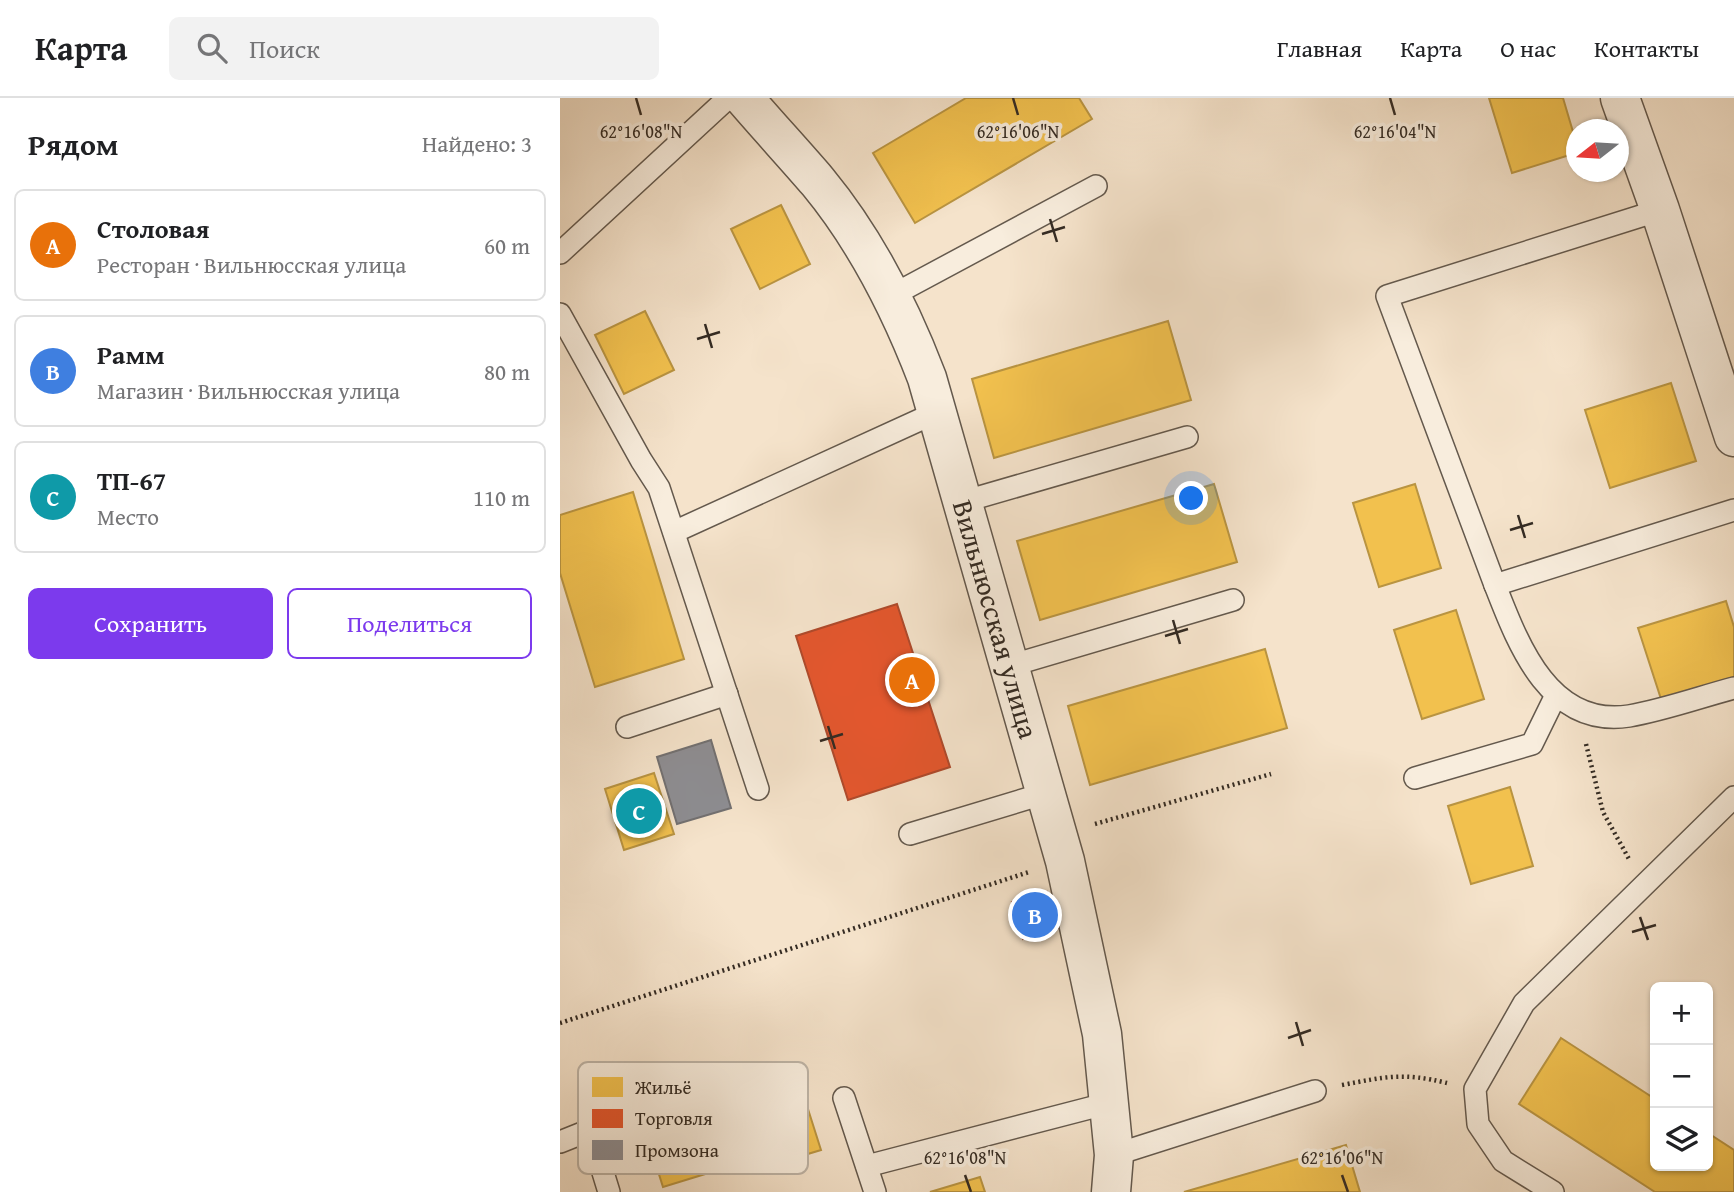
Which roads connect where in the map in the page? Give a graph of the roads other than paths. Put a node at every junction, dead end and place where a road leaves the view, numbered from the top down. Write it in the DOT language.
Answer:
graph roads {
  1 [pos="728,98"];
  2 [pos="744,98"];
  3 [pos="1620,98"];
  4 [pos="1096,186"];
  5 [pos="1660,210"];
  6 [pos="560,253"];
  7 [pos="891,296"];
  8 [pos="560,314"];
  9 [pos="937,412"];
  10 [pos="1187,437"];
  11 [pos="1734,437"];
  12 [pos="962,502"];
  13 [pos="1734,510"];
  14 [pos="674,533"];
  15 [pos="1495,585"];
  16 [pos="1233,600"];
  17 [pos="1009,667"];
  18 [pos="1734,688"];
  19 [pos="727,694"];
  20 [pos="1556,695"];
  21 [pos="627,727"];
  22 [pos="1415,778"];
  23 [pos="758,789"];
  24 [pos="1046,793"];
  25 [pos="1734,797"];
  26 [pos="910,834"];
  27 [pos="1315,1091"];
  28 [pos="844,1098"];
  29 [pos="1109,1103"];
  30 [pos="578,1135"];
  31 [pos="560,1142"];
  32 [pos="867,1166"];
  33 [pos="603,1174"];
  34 [pos="1112,1174"];
  35 [pos="609,1192"];
  36 [pos="875,1192"];
  37 [pos="1553,1192"];
  1 -- 6 [label="lane"];
  2 -- 7 [label="street, Вильнюсская улица"];
  3 -- 5 [label="street"];
  4 -- 7 [label="lane"];
  5 -- 11 [label="street"];
  5 -- 15 [label="lane"];
  7 -- 9 [label="street, Вильнюсская улица"];
  8 -- 14 [label="lane"];
  9 -- 12 [label="street, Вильнюсская улица"];
  9 -- 14 [label="lane"];
  10 -- 12 [label="lane"];
  12 -- 17 [label="street, Вильнюсская улица"];
  13 -- 15 [label="lane"];
  14 -- 19 [label="lane"];
  15 -- 20 [label="lane"];
  16 -- 17 [label="lane"];
  17 -- 24 [label="street, Вильнюсская улица"];
  18 -- 20 [label="lane"];
  19 -- 21 [label="lane"];
  19 -- 23 [label="lane"];
  20 -- 22 [label="lane"];
  24 -- 26 [label="lane"];
  24 -- 29 [label="street, Вильнюсская улица"];
  25 -- 37 [label="lane"];
  27 -- 34 [label="lane"];
  28 -- 32 [label="lane"];
  29 -- 32 [label="lane"];
  29 -- 34 [label="street, Вильнюсская улица"];
  30 -- 31 [label="lane"];
  32 -- 36 [label="lane"];
  33 -- 35 [label="lane"];
}
